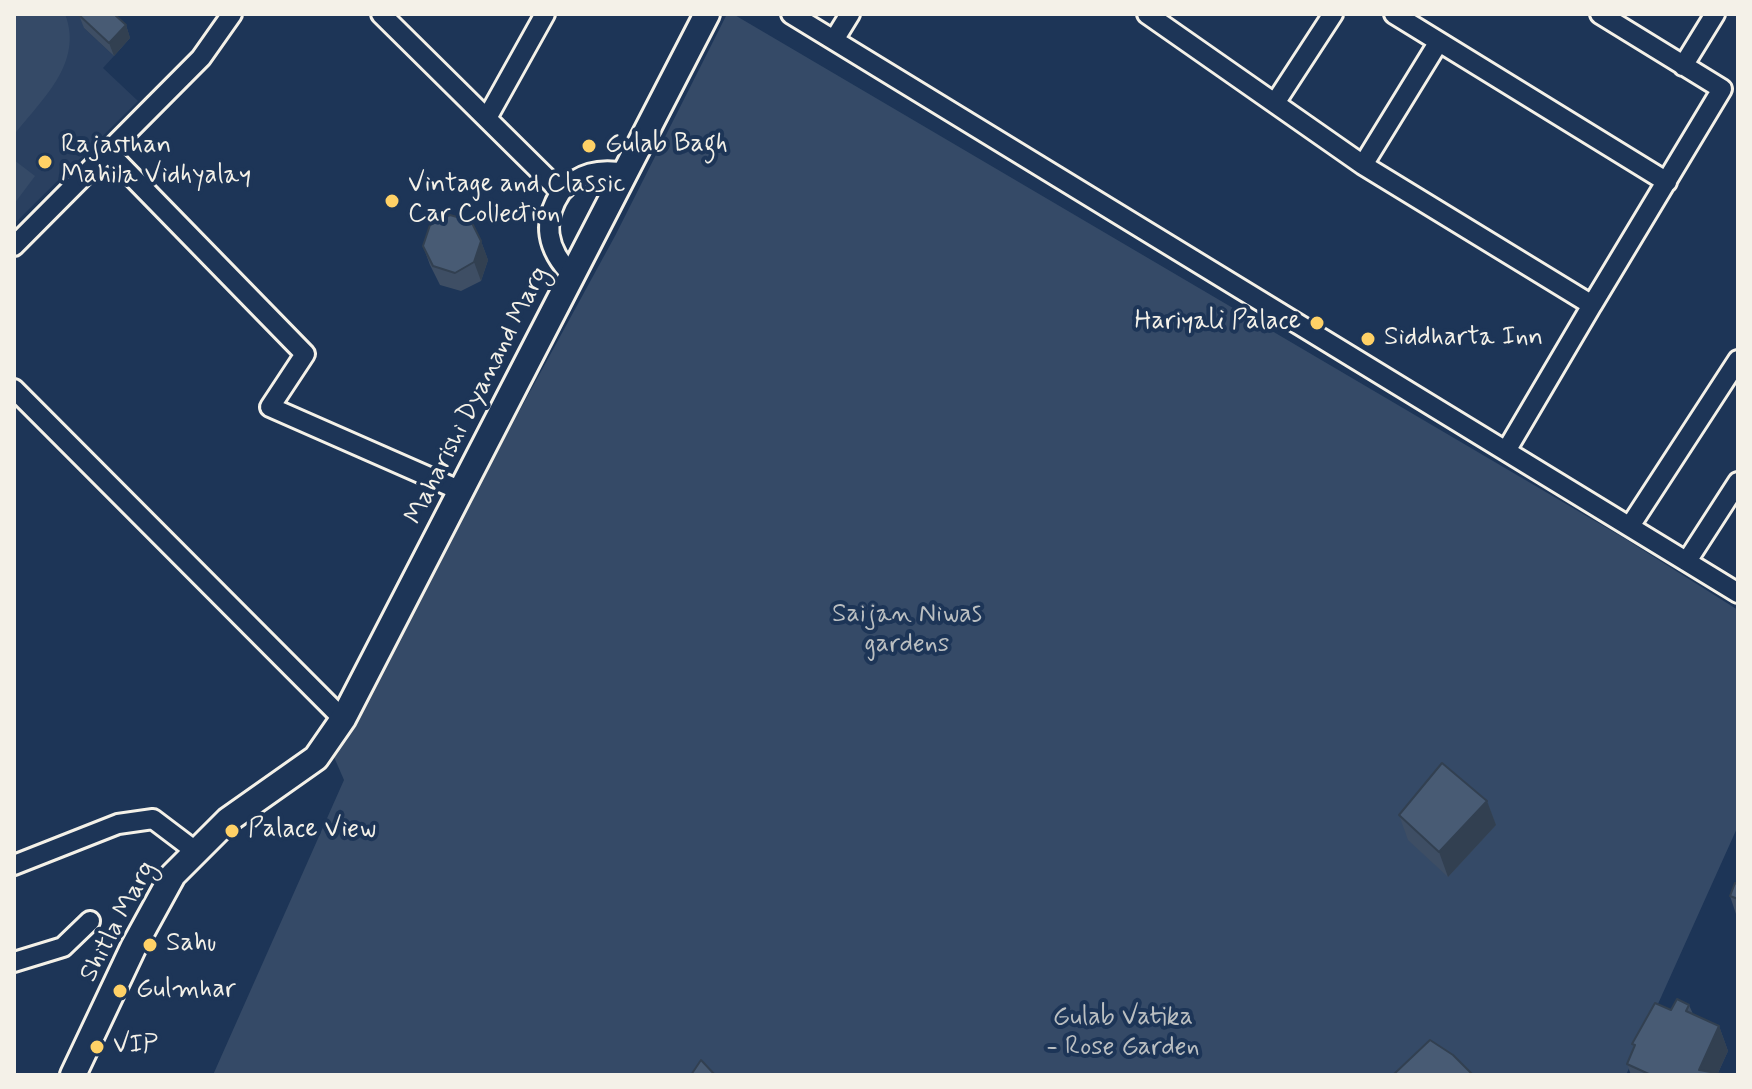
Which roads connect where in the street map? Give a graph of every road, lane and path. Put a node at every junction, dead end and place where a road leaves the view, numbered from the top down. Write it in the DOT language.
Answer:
graph roads {
  1 [pos="232,14"];
  2 [pos="381,14"];
  3 [pos="545,14"];
  4 [pos="707,14"];
  5 [pos="791,14"];
  6 [pos="850,14"];
  7 [pos="1147,14"];
  8 [pos="1333,14"];
  9 [pos="1600,14"];
  10 [pos="1715,14"];
  11 [pos="1392,15"];
  12 [pos="834,40"];
  13 [pos="1438,43"];
  14 [pos="1683,66"];
  15 [pos="1730,94"];
  16 [pos="1275,103"];
  17 [pos="487,118"];
  18 [pos="108,152"];
  19 [pos="1363,165"];
  20 [pos="625,173"];
  21 [pos="1667,182"];
  22 [pos="561,192"];
  23 [pos="14,246"];
  24 [pos="572,275"];
  25 [pos="1592,305"];
  26 [pos="1738,360"];
  27 [pos="14,389"];
  28 [pos="1506,451"];
  29 [pos="1738,482"];
  30 [pos="461,491"];
  31 [pos="1630,526"];
  32 [pos="1687,561"];
  33 [pos="1738,593"];
  34 [pos="343,719"];
  35 [pos="194,850"];
  36 [pos="14,865"];
  37 [pos="90,921"];
  38 [pos="14,962"];
  39 [pos="73,1075"];
  1 -- 18 [label="street"];
  2 -- 17 [label="street"];
  3 -- 17 [label="street"];
  4 -- 20 [label="main road, Maharishi Dyanand Marg"];
  5 -- 12 [label="street"];
  6 -- 12 [label="street"];
  7 -- 16 [label="street"];
  8 -- 16 [label="street"];
  9 -- 14 [label="street"];
  10 -- 14 [label="street"];
  11 -- 13 [label="street"];
  12 -- 28 [label="street"];
  13 -- 19 [label="street"];
  13 -- 21 [label="street"];
  14 -- 15 [label="street"];
  15 -- 21 [label="street"];
  16 -- 19 [label="street"];
  17 -- 22 [label="street"];
  18 -- 23 [label="street"];
  18 -- 30 [label="street"];
  19 -- 25 [label="street"];
  20 -- 22 [label="street"];
  20 -- 24 [label="main road, Maharishi Dyanand Marg"];
  21 -- 25 [label="street"];
  22 -- 24 [label="street"];
  24 -- 30 [label="main road, Maharishi Dyanand Marg"];
  25 -- 28 [label="street"];
  26 -- 31 [label="street"];
  27 -- 34 [label="street"];
  28 -- 31 [label="street"];
  29 -- 32 [label="street"];
  30 -- 34 [label="main road, Maharishi Dyanand Marg"];
  31 -- 32 [label="street"];
  32 -- 33 [label="street"];
  34 -- 35 [label="main road, Shitla Marg"];
  35 -- 36 [label="street"];
  35 -- 39 [label="main road, Shitla Marg"];
  37 -- 38 [label="street"];
}
